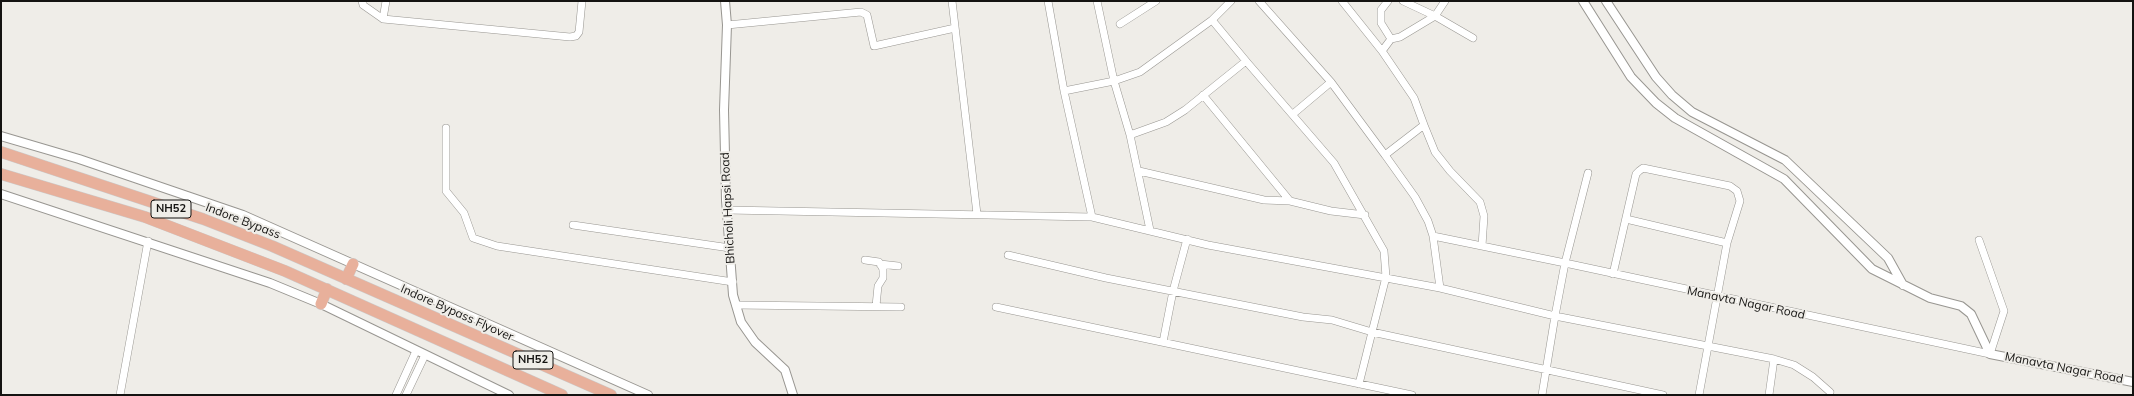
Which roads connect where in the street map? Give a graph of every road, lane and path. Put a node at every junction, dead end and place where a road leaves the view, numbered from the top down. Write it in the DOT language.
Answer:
graph roads {
  1 [pos="362,1"];
  2 [pos="386,1"];
  3 [pos="582,1"];
  4 [pos="725,1"];
  5 [pos="952,1"];
  6 [pos="1048,1"];
  7 [pos="1097,1"];
  8 [pos="1156,1"];
  9 [pos="1231,1"];
  10 [pos="1259,1"];
  11 [pos="1342,1"];
  12 [pos="1388,1"];
  13 [pos="1403,1"];
  14 [pos="1445,1"];
  15 [pos="1583,1"];
  16 [pos="1606,1"];
  17 [pos="1435,16"];
  18 [pos="383,20"];
  19 [pos="1212,20"];
  20 [pos="1120,24"];
  21 [pos="727,25"];
  22 [pos="955,28"];
  23 [pos="1472,38"];
  24 [pos="1391,39"];
  25 [pos="1382,51"];
  26 [pos="1246,61"];
  27 [pos="1114,81"];
  28 [pos="1331,82"];
  29 [pos="1064,91"];
  30 [pos="1203,95"];
  31 [pos="1293,114"];
  32 [pos="1424,125"];
  33 [pos="446,128"];
  34 [pos="1130,135"];
  35 [pos="1,136"];
  36 [pos="1,152"];
  37 [pos="1385,155"];
  38 [pos="1139,171"];
  39 [pos="1588,173"];
  40 [pos="1,174"];
  41 [pos="1,194"];
  42 [pos="1290,201"];
  43 [pos="727,210"];
  44 [pos="977,214"];
  45 [pos="1365,215"];
  46 [pos="1092,217"];
  47 [pos="1626,219"];
  48 [pos="573,225"];
  49 [pos="1150,230"];
  50 [pos="1433,236"];
  51 [pos="1187,239"];
  52 [pos="1979,240"];
  53 [pos="148,241"];
  54 [pos="1727,243"];
  55 [pos="1482,246"];
  56 [pos="730,248"];
  57 [pos="1008,254"];
  58 [pos="865,260"];
  59 [pos="1566,263"];
  60 [pos="353,264"];
  61 [pos="880,264"];
  62 [pos="898,266"];
  63 [pos="1613,274"];
  64 [pos="342,277"];
  65 [pos="1386,277"];
  66 [pos="733,282"];
  67 [pos="1904,286"];
  68 [pos="327,288"];
  69 [pos="1440,288"];
  70 [pos="1173,291"];
  71 [pos="1717,296"];
  72 [pos="321,304"];
  73 [pos="736,305"];
  74 [pos="876,306"];
  75 [pos="901,307"];
  76 [pos="996,307"];
  77 [pos="1555,316"];
  78 [pos="1372,332"];
  79 [pos="1163,342"];
  80 [pos="1708,346"];
  81 [pos="416,351"];
  82 [pos="1990,354"];
  83 [pos="425,355"];
  84 [pos="1774,359"];
  85 [pos="1546,371"];
  86 [pos="2133,382"];
  87 [pos="1359,384"];
  88 [pos="1378,392"];
  89 [pos="1830,392"];
  90 [pos="120,395"];
  91 [pos="396,395"];
  92 [pos="406,395"];
  93 [pos="509,395"];
  94 [pos="562,395"];
  95 [pos="611,395"];
  96 [pos="648,395"];
  97 [pos="793,395"];
  98 [pos="1412,395"];
  99 [pos="1542,395"];
  100 [pos="1663,395"];
  101 [pos="1699,395"];
  102 [pos="1769,395"];
  1 -- 18 [label="street"];
  2 -- 18 [label="street"];
  3 -- 18 [label="street"];
  4 -- 21 [label="street, Bhicholi Hapsi Road"];
  5 -- 22 [label="street"];
  6 -- 29 [label="street"];
  7 -- 27 [label="street"];
  8 -- 20 [label="street"];
  9 -- 19 [label="street"];
  10 -- 28 [label="street"];
  11 -- 25 [label="street"];
  12 -- 24 [label="street"];
  13 -- 17 [label="street"];
  14 -- 17 [label="street"];
  15 -- 67 [label="street"];
  16 -- 67 [label="street"];
  17 -- 23 [label="street"];
  17 -- 24 [label="street"];
  19 -- 26 [label="street"];
  19 -- 27 [label="street"];
  21 -- 22 [label="street"];
  21 -- 43 [label="street, Bhicholi Hapsi Road"];
  22 -- 44 [label="street"];
  24 -- 25 [label="street"];
  25 -- 32 [label="street"];
  26 -- 30 [label="street"];
  26 -- 31 [label="street"];
  27 -- 29 [label="street"];
  27 -- 34 [label="street"];
  28 -- 31 [label="street"];
  28 -- 37 [label="street"];
  29 -- 46 [label="street"];
  30 -- 34 [label="street"];
  30 -- 42 [label="street"];
  31 -- 45 [label="street"];
  32 -- 37 [label="street"];
  32 -- 55 [label="street"];
  33 -- 66 [label="street"];
  34 -- 38 [label="street"];
  35 -- 60 [label="street"];
  36 -- 64 [label="highway, Indore Bypass / NH52"];
  37 -- 50 [label="street"];
  38 -- 42 [label="street"];
  38 -- 49 [label="street"];
  39 -- 59 [label="street"];
  40 -- 68 [label="highway, NH52"];
  41 -- 53 [label="street"];
  42 -- 45 [label="street"];
  43 -- 44 [label="street"];
  43 -- 56 [label="street, Bhicholi Hapsi Road"];
  44 -- 46 [label="street"];
  45 -- 65 [label="street"];
  46 -- 49 [label="street"];
  47 -- 54 [label="street"];
  47 -- 54 [label="street"];
  47 -- 63 [label="street"];
  48 -- 56 [label="street"];
  49 -- 51 [label="street"];
  50 -- 55 [label="street, Manavta Nagar Road"];
  50 -- 69 [label="street"];
  51 -- 65 [label="street"];
  51 -- 70 [label="street"];
  52 -- 82 [label="street"];
  53 -- 72 [label="street"];
  53 -- 90 [label="street"];
  54 -- 71 [label="street"];
  55 -- 59 [label="street, Manavta Nagar Road"];
  56 -- 66 [label="street, Bhicholi Hapsi Road"];
  57 -- 70 [label="street"];
  58 -- 61 [label="street"];
  59 -- 63 [label="street, Manavta Nagar Road"];
  59 -- 77 [label="street"];
  60 -- 64 [label="highway"];
  60 -- 96 [label="street"];
  61 -- 62 [label="street"];
  61 -- 74 [label="street"];
  63 -- 71 [label="street, Manavta Nagar Road"];
  64 -- 95 [label="highway, Indore Bypass Flyover / NH52"];
  65 -- 69 [label="street"];
  65 -- 78 [label="street"];
  66 -- 73 [label="street, Bhicholi Hapsi Road"];
  67 -- 82 [label="street"];
  68 -- 72 [label="highway"];
  68 -- 94 [label="highway, NH52"];
  69 -- 77 [label="street"];
  70 -- 78 [label="street"];
  70 -- 79 [label="street"];
  71 -- 80 [label="street"];
  71 -- 82 [label="street, Manavta Nagar Road"];
  72 -- 81 [label="street"];
  73 -- 74 [label="street"];
  73 -- 97 [label="street, Bhicholi Hapsi Road"];
  74 -- 75 [label="street"];
  76 -- 79 [label="street"];
  77 -- 80 [label="street"];
  77 -- 85 [label="street"];
  78 -- 85 [label="street"];
  78 -- 87 [label="street"];
  79 -- 87 [label="street"];
  80 -- 84 [label="street"];
  80 -- 101 [label="street"];
  81 -- 83 [label="street"];
  81 -- 91 [label="street"];
  82 -- 86 [label="street, Manavta Nagar Road"];
  83 -- 92 [label="street"];
  83 -- 93 [label="street"];
  84 -- 89 [label="street"];
  84 -- 102 [label="street"];
  85 -- 99 [label="street"];
  85 -- 100 [label="street"];
  87 -- 88 [label="street"];
  88 -- 98 [label="street"];
}
